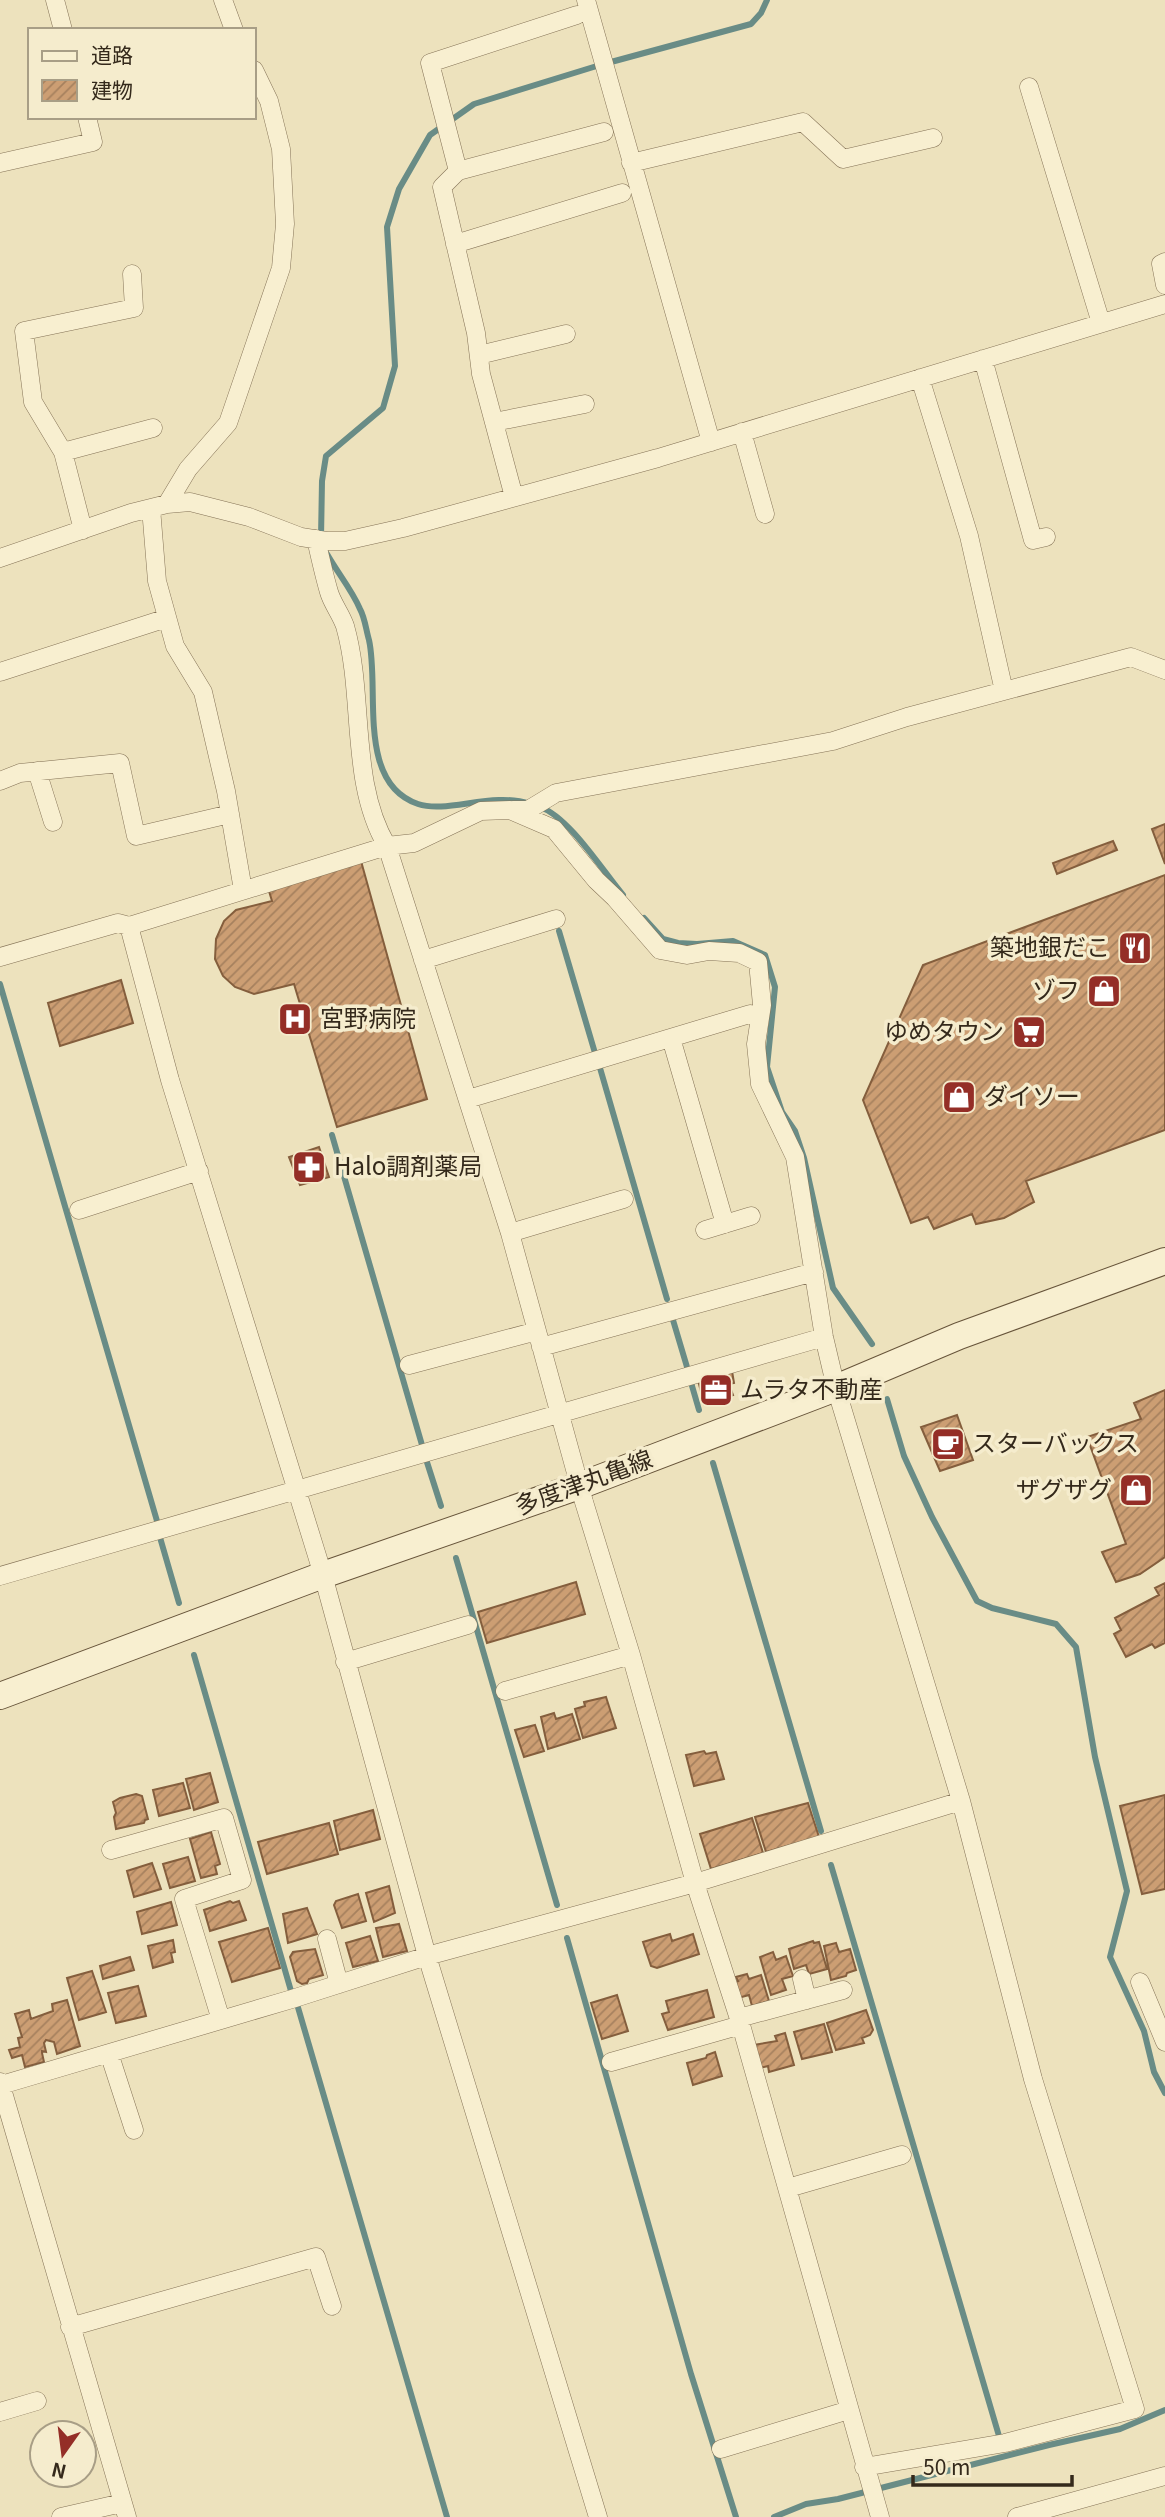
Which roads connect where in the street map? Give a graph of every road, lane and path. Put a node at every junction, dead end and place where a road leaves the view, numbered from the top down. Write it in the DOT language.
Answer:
graph roads {
  1 [pos="55,0"];
  2 [pos="223,0"];
  3 [pos="582,8"];
  4 [pos="63,28"];
  5 [pos="233,28"];
  6 [pos="256,74"];
  7 [pos="1029,87"];
  8 [pos="87,119"];
  9 [pos="604,132"];
  10 [pos="933,138"];
  11 [pos="0,163"];
  12 [pos="631,163"];
  13 [pos="458,171"];
  14 [pos="622,193"];
  15 [pos="455,244"];
  16 [pos="1165,262"];
  17 [pos="132,274"];
  18 [pos="1165,285"];
  19 [pos="1165,304"];
  20 [pos="1101,323"];
  21 [pos="566,334"];
  22 [pos="479,355"];
  23 [pos="984,359"];
  24 [pos="920,378"];
  25 [pos="585,404"];
  26 [pos="494,422"];
  27 [pos="153,428"];
  28 [pos="742,432"];
  29 [pos="711,442"];
  30 [pos="63,452"];
  31 [pos="514,497"];
  32 [pos="159,506"];
  33 [pos="765,514"];
  34 [pos="83,530"];
  35 [pos="1046,537"];
  36 [pos="316,539"];
  37 [pos="0,558"];
  38 [pos="167,618"];
  39 [pos="1165,670"];
  40 [pos="0,672"];
  41 [pos="1004,691"];
  42 [pos="37,771"];
  43 [pos="0,781"];
  44 [pos="510,810"];
  45 [pos="230,814"];
  46 [pos="52,822"];
  47 [pos="387,846"];
  48 [pos="243,890"];
  49 [pos="556,919"];
  50 [pos="129,926"];
  51 [pos="0,957"];
  52 [pos="423,960"];
  53 [pos="750,1014"];
  54 [pos="671,1038"];
  55 [pos="467,1099"];
  56 [pos="199,1171"];
  57 [pos="624,1199"];
  58 [pos="79,1209"];
  59 [pos="751,1216"];
  60 [pos="725,1224"];
  61 [pos="705,1230"];
  62 [pos="510,1233"];
  63 [pos="1165,1261"];
  64 [pos="814,1272"];
  65 [pos="824,1337"];
  66 [pos="539,1339"];
  67 [pos="409,1365"];
  68 [pos="836,1388"];
  69 [pos="560,1413"];
  70 [pos="579,1486"];
  71 [pos="296,1490"];
  72 [pos="323,1575"];
  73 [pos="0,1576"];
  74 [pos="468,1625"];
  75 [pos="631,1655"];
  76 [pos="345,1662"];
  77 [pos="505,1691"];
  78 [pos="0,1696"];
  79 [pos="961,1801"];
  80 [pos="111,1850"];
  81 [pos="695,1883"];
  82 [pos="327,1939"];
  83 [pos="427,1956"];
  84 [pos="802,1979"];
  85 [pos="1140,1982"];
  86 [pos="340,1984"];
  87 [pos="843,1990"];
  88 [pos="807,2000"];
  89 [pos="221,2020"];
  90 [pos="740,2021"];
  91 [pos="1165,2042"];
  92 [pos="109,2053"];
  93 [pos="611,2062"];
  94 [pos="0,2084"];
  95 [pos="134,2130"];
  96 [pos="902,2155"];
  97 [pos="788,2188"];
  98 [pos="332,2306"];
  99 [pos="71,2327"];
  100 [pos="37,2401"];
  101 [pos="849,2410"];
  102 [pos="0,2412"];
  103 [pos="721,2449"];
  104 [pos="866,2472"];
  105 [pos="1165,2476"];
  106 [pos="125,2510"];
  107 [pos="61,2517"];
  108 [pos="598,2517"];
  109 [pos="880,2517"];
  110 [pos="1017,2517"];
  1 -- 4 [label="street"];
  2 -- 5 [label="street"];
  3 -- 12 [label="street"];
  3 -- 13 [label="street"];
  6 -- 32 [label="street"];
  7 -- 20 [label="street"];
  8 -- 11 [label="street"];
  9 -- 13 [label="street"];
  10 -- 12 [label="street"];
  12 -- 29 [label="street"];
  13 -- 15 [label="street"];
  14 -- 15 [label="street"];
  15 -- 22 [label="street"];
  16 -- 18 [label="street"];
  17 -- 30 [label="street"];
  19 -- 20 [label="street"];
  20 -- 23 [label="street"];
  21 -- 22 [label="street"];
  22 -- 26 [label="street"];
  23 -- 24 [label="street"];
  23 -- 35 [label="street"];
  24 -- 28 [label="street"];
  24 -- 41 [label="street"];
  25 -- 26 [label="street"];
  26 -- 31 [label="street"];
  27 -- 30 [label="street"];
  28 -- 29 [label="street"];
  28 -- 33 [label="street"];
  29 -- 31 [label="street"];
  30 -- 34 [label="street"];
  31 -- 36 [label="street"];
  32 -- 34 [label="street"];
  32 -- 36 [label="street"];
  32 -- 38 [label="street"];
  34 -- 37 [label="street"];
  36 -- 47 [label="street"];
  38 -- 40 [label="street"];
  38 -- 45 [label="street"];
  39 -- 41 [label="street"];
  41 -- 44 [label="street"];
  42 -- 43 [label="street"];
  42 -- 45 [label="street"];
  42 -- 46 [label="street"];
  44 -- 47 [label="street"];
  44 -- 64 [label="street"];
  45 -- 48 [label="street"];
  47 -- 48 [label="street"];
  47 -- 52 [label="street"];
  48 -- 50 [label="street"];
  49 -- 52 [label="street"];
  50 -- 51 [label="street"];
  50 -- 56 [label="street"];
  52 -- 55 [label="street"];
  53 -- 54 [label="street"];
  54 -- 55 [label="street"];
  54 -- 60 [label="street"];
  55 -- 62 [label="street"];
  56 -- 58 [label="street"];
  56 -- 71 [label="street"];
  57 -- 62 [label="street"];
  59 -- 60 [label="street"];
  60 -- 61 [label="street"];
  62 -- 66 [label="street"];
  63 -- 68 [label="main road, 多度津丸亀線"];
  64 -- 65 [label="street"];
  64 -- 66 [label="street"];
  65 -- 68 [label="street"];
  65 -- 69 [label="street"];
  66 -- 67 [label="street"];
  66 -- 69 [label="street"];
  68 -- 70 [label="main road, 多度津丸亀線"];
  68 -- 79 [label="street"];
  69 -- 70 [label="street"];
  69 -- 71 [label="street"];
  70 -- 72 [label="main road, 多度津丸亀線"];
  70 -- 75 [label="street"];
  71 -- 72 [label="street"];
  71 -- 73 [label="street"];
  72 -- 76 [label="street"];
  72 -- 78 [label="main road, 多度津丸亀線"];
  74 -- 76 [label="street"];
  75 -- 77 [label="street"];
  75 -- 81 [label="street"];
  76 -- 83 [label="street"];
  79 -- 81 [label="street"];
  79 -- 104 [label="street"];
  80 -- 89 [label="street"];
  81 -- 83 [label="street"];
  81 -- 90 [label="street"];
  82 -- 86 [label="street"];
  83 -- 86 [label="street"];
  83 -- 108 [label="street"];
  84 -- 88 [label="street"];
  85 -- 91 [label="street"];
  86 -- 89 [label="street"];
  87 -- 88 [label="street"];
  88 -- 90 [label="street"];
  89 -- 92 [label="street"];
  90 -- 93 [label="street"];
  90 -- 97 [label="street"];
  92 -- 94 [label="street"];
  92 -- 95 [label="street"];
  94 -- 99 [label="street"];
  96 -- 97 [label="street"];
  97 -- 101 [label="street"];
  98 -- 99 [label="street"];
  99 -- 106 [label="street"];
  100 -- 102 [label="street"];
  101 -- 103 [label="street"];
  101 -- 104 [label="street"];
  104 -- 109 [label="street"];
  105 -- 110 [label="street"];
  106 -- 107 [label="street"];
}
